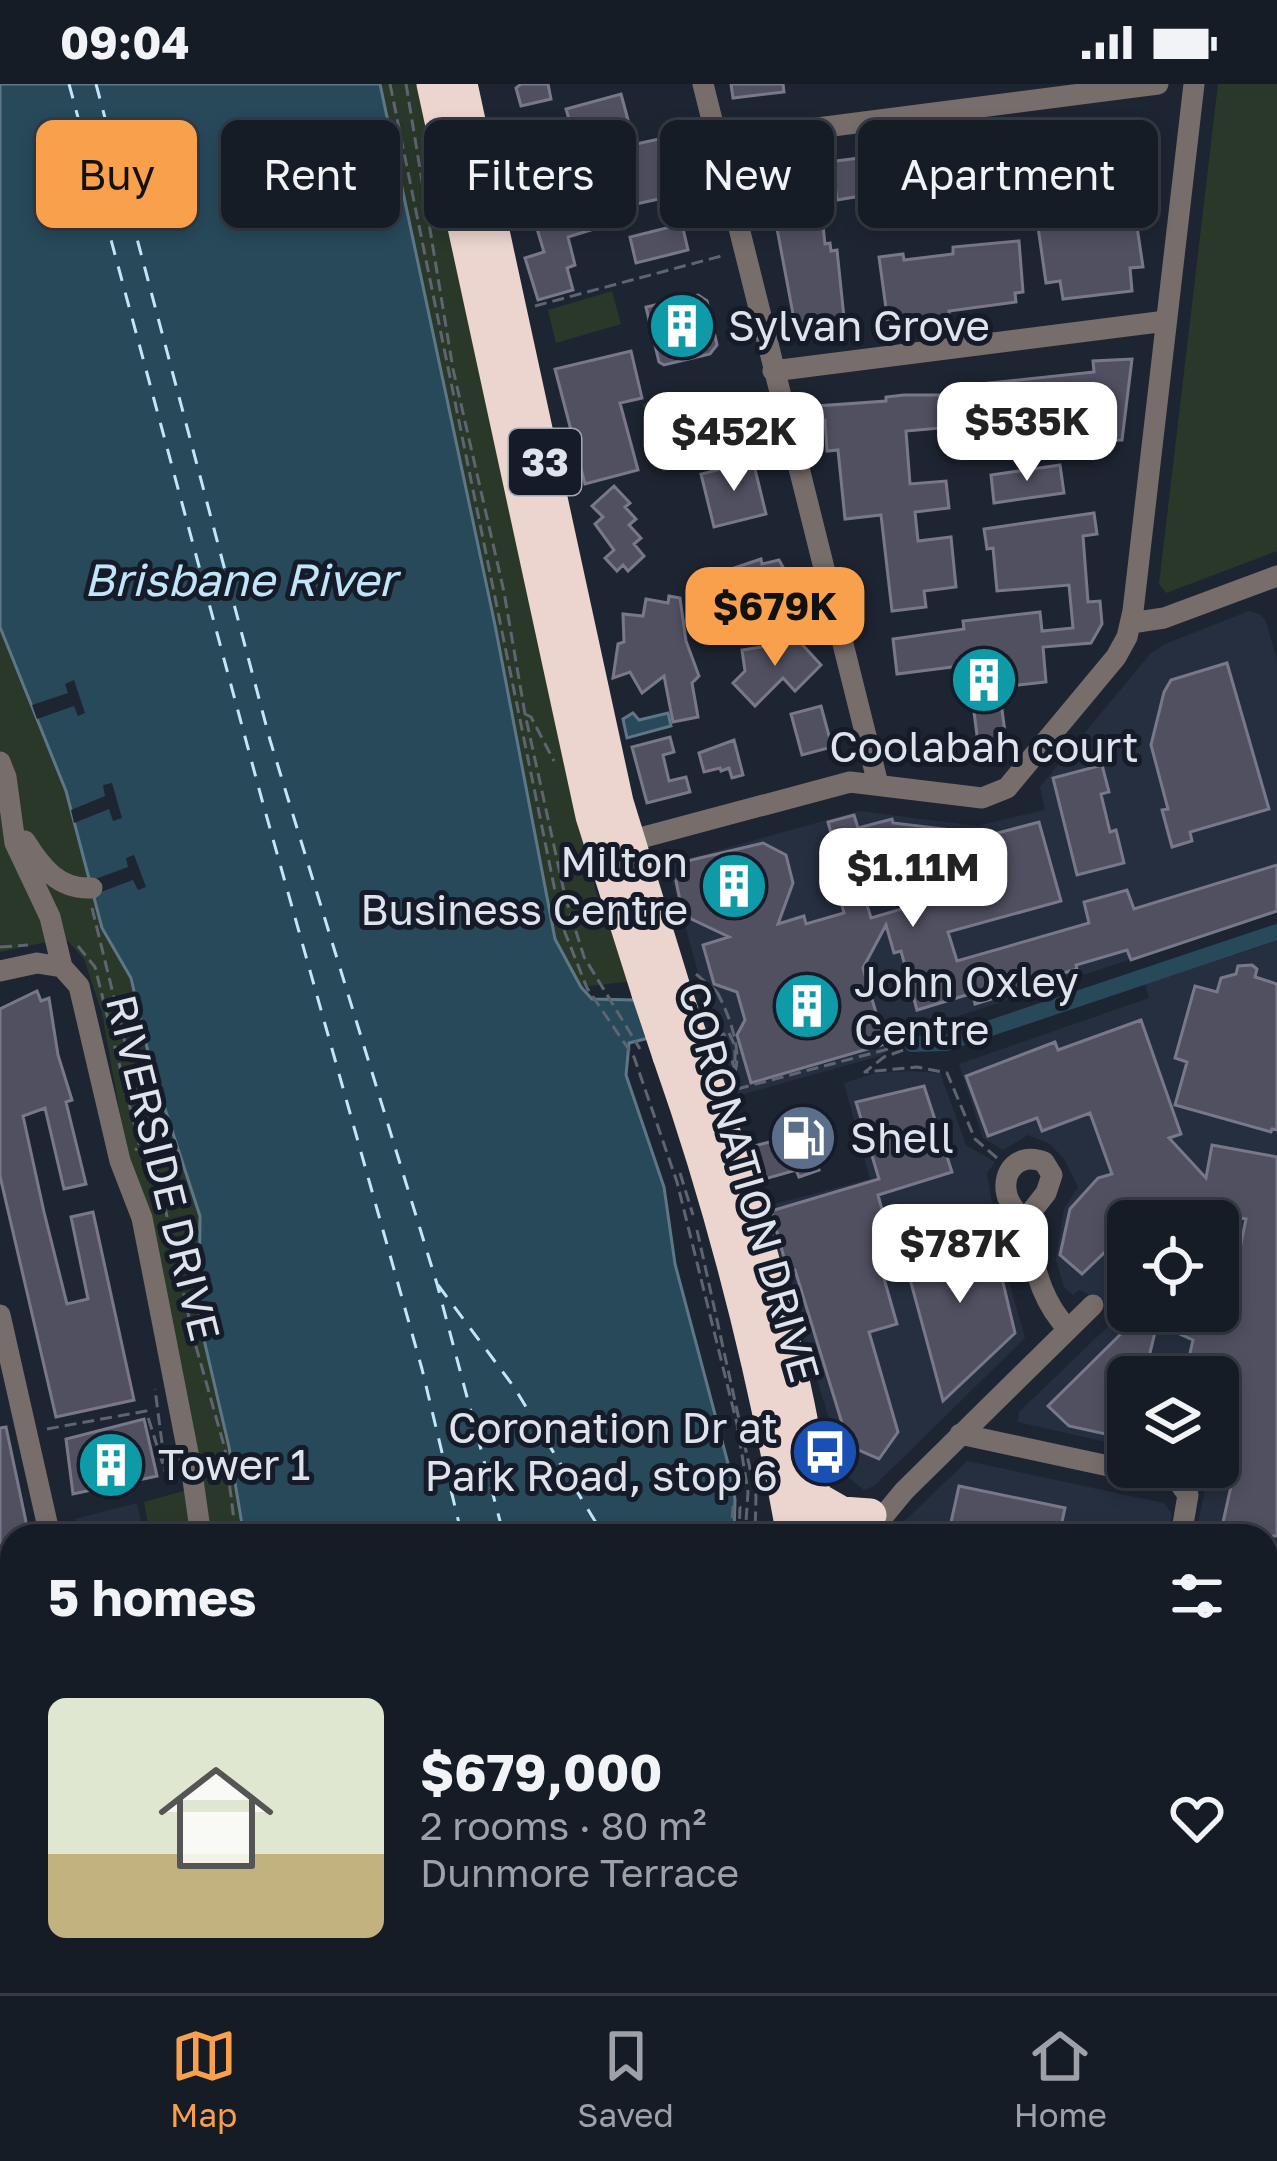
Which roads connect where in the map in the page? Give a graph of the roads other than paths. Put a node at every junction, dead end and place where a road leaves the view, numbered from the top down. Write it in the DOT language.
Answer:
graph roads {
  1 [pos="433,84"];
  2 [pos="461,84"];
  3 [pos="703,84"];
  4 [pos="1159,84"];
  5 [pos="1194,84"];
  6 [pos="711,120"];
  7 [pos="834,126"];
  8 [pos="738,228"];
  9 [pos="1166,320"];
  10 [pos="773,371"];
  11 [pos="1275,584"];
  12 [pos="1131,623"];
  13 [pos="0,762"];
  14 [pos="878,784"];
  15 [pos="12,820"];
  16 [pos="614,845"];
  17 [pos="90,889"];
  18 [pos="62,967"];
  19 [pos="0,971"];
  20 [pos="692,1052"];
  21 [pos="1024,1221"];
  22 [pos="1093,1304"];
  23 [pos="0,1315"];
  24 [pos="1068,1329"];
  25 [pos="10,1410"];
  26 [pos="961,1434"];
  27 [pos="814,1497"];
  28 [pos="46,1524"];
  29 [pos="199,1524"];
  30 [pos="791,1524"];
  31 [pos="818,1524"];
  32 [pos="855,1524"];
  33 [pos="867,1524"];
  34 [pos="1184,1524"];
  1 -- 16 [label="highway, CORONATION DRIVE / 33"];
  2 -- 16 [label="highway, CORONATION DRIVE / 33"];
  3 -- 6 [label="street"];
  4 -- 7 [label="street"];
  5 -- 9 [label="street"];
  8 -- 10 [label="street"];
  9 -- 10 [label="street"];
  9 -- 12 [label="street"];
  10 -- 14 [label="street"];
  11 -- 12 [label="street"];
  12 -- 14 [label="street"];
  13 -- 15 [label="street, RIVERSIDE DRIVE"];
  14 -- 16 [label="street"];
  15 -- 17 [label="street"];
  15 -- 18 [label="street, RIVERSIDE DRIVE"];
  16 -- 20 [label="highway, CORONATION DRIVE / 33, bridge"];
  18 -- 19 [label="street"];
  18 -- 29 [label="street, RIVERSIDE DRIVE"];
  20 -- 27 [label="highway, CORONATION DRIVE / 33"];
  20 -- 30 [label="highway, CORONATION DRIVE / 33"];
  21 -- 24 [label="street"];
  22 -- 24 [label="street"];
  23 -- 25 [label="street"];
  24 -- 26 [label="street"];
  25 -- 28 [label="street"];
  26 -- 33 [label="street"];
  26 -- 34 [label="street"];
  27 -- 31 [label="highway, CORONATION DRIVE / 33"];
  27 -- 32 [label="highway"];
}
